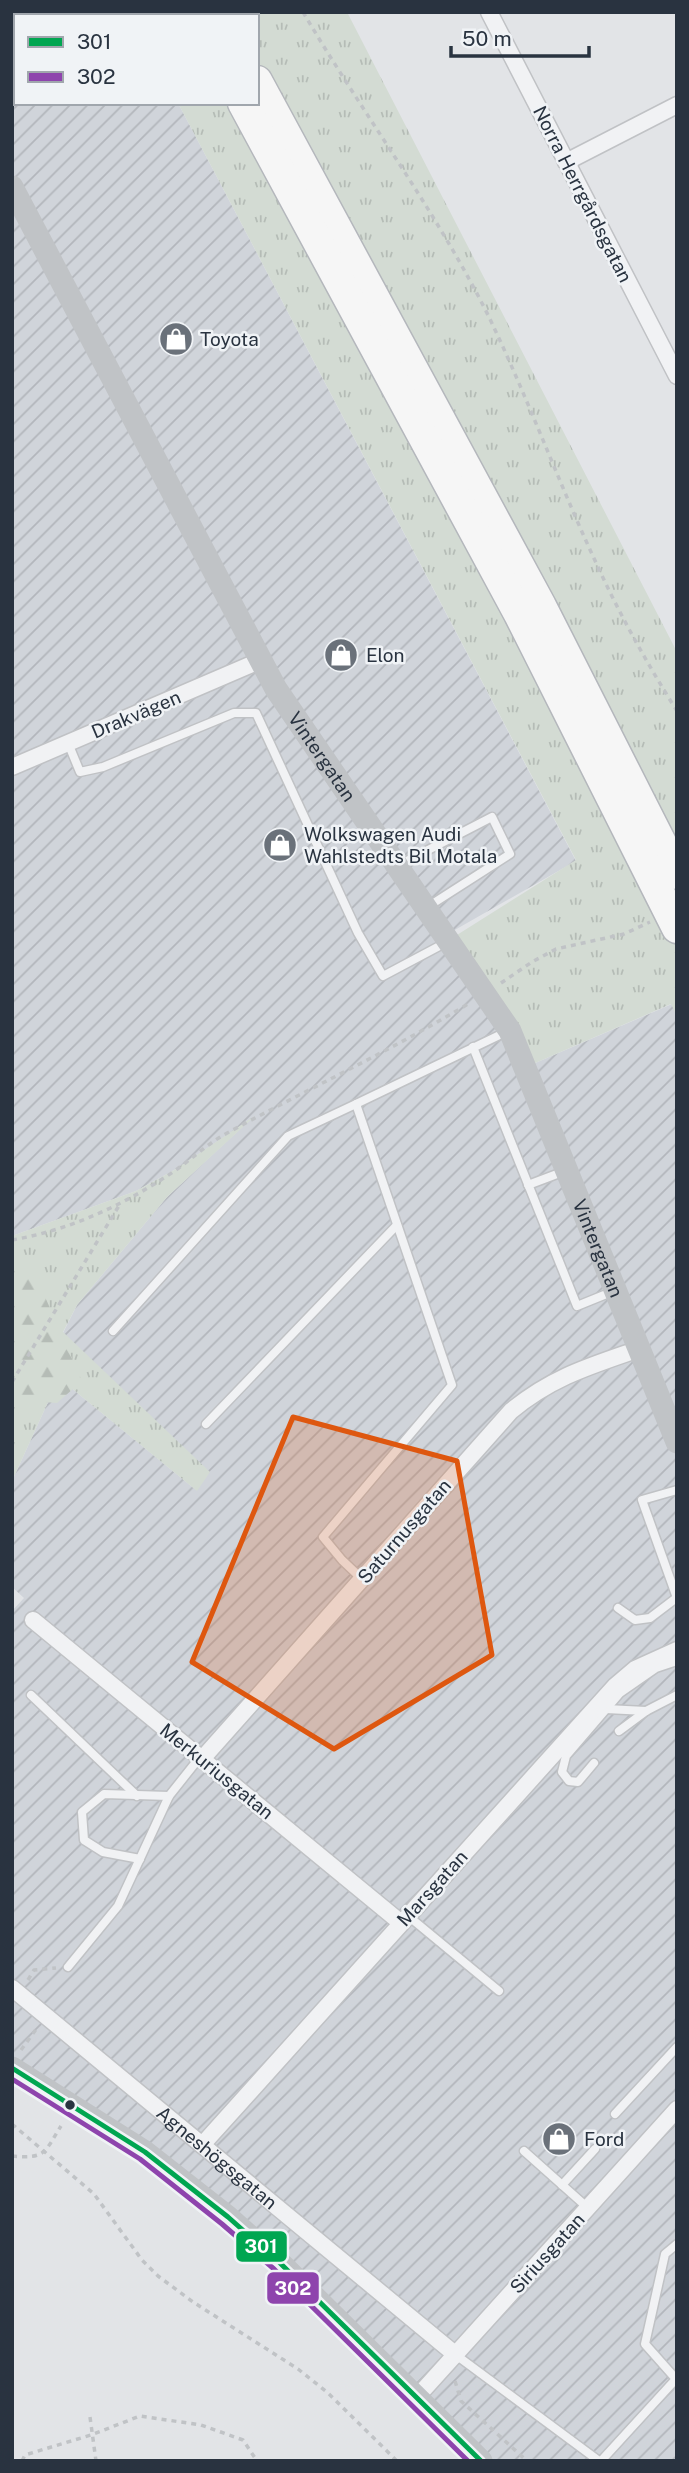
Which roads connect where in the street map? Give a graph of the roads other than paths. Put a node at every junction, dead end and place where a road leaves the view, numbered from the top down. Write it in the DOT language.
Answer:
graph roads {
  1 [pos="489,12"];
  2 [pos="259,85"];
  3 [pos="244,105"];
  4 [pos="677,105"];
  5 [pos="566,162"];
  6 [pos="12,187"];
  7 [pos="677,376"];
  8 [pos="259,661"];
  9 [pos="68,743"];
  10 [pos="12,767"];
  11 [pos="397,866"];
  12 [pos="677,874"];
  13 [pos="427,908"];
  14 [pos="667,923"];
  15 [pos="449,940"];
  16 [pos="510,1031"];
  17 [pos="473,1047"];
  18 [pos="356,1104"];
  19 [pos="566,1170"];
  20 [pos="528,1185"];
  21 [pos="397,1225"];
  22 [pos="616,1291"];
  23 [pos="113,1331"];
  24 [pos="639,1349"];
  25 [pos="206,1424"];
  26 [pos="677,1442"];
  27 [pos="677,1490"];
  28 [pos="362,1579"];
  29 [pos="676,1598"];
  30 [pos="618,1608"];
  31 [pos="33,1620"];
  32 [pos="677,1650"];
  33 [pos="677,1661"];
  34 [pos="31,1695"];
  35 [pos="677,1695"];
  36 [pos="606,1709"];
  37 [pos="646,1711"];
  38 [pos="619,1731"];
  39 [pos="201,1758"];
  40 [pos="594,1763"];
  41 [pos="137,1796"];
  42 [pos="169,1796"];
  43 [pos="140,1859"];
  44 [pos="404,1919"];
  45 [pos="68,1967"];
  46 [pos="16,1990"];
  47 [pos="499,1991"];
  48 [pos="677,2047"];
  49 [pos="16,2061"];
  50 [pos="677,2109"];
  51 [pos="615,2114"];
  52 [pos="202,2145"];
  53 [pos="595,2149"];
  54 [pos="524,2151"];
  55 [pos="562,2185"];
  56 [pos="588,2208"];
  57 [pos="677,2244"];
  58 [pos="456,2355"];
  59 [pos="417,2397"];
  60 [pos="481,2461"];
  61 [pos="600,2461"];
  1 -- 5 [label="street, Norra Herrgårdsgatan"];
  2 -- 12 [label="highway"];
  3 -- 14 [label="highway"];
  4 -- 5 [label="street"];
  5 -- 7 [label="street, Norra Herrgårdsgatan"];
  6 -- 8 [label="street, Vintergatan"];
  8 -- 9 [label="street, Drakvägen"];
  8 -- 11 [label="street, Vintergatan"];
  9 -- 10 [label="street, Drakvägen"];
  9 -- 15 [label="lane"];
  11 -- 13 [label="street, Vintergatan"];
  11 -- 13 [label="lane"];
  13 -- 15 [label="street, Vintergatan"];
  15 -- 16 [label="street, Vintergatan"];
  16 -- 17 [label="lane"];
  16 -- 19 [label="street, Vintergatan"];
  17 -- 18 [label="lane"];
  17 -- 20 [label="lane"];
  18 -- 21 [label="lane"];
  18 -- 23 [label="lane"];
  19 -- 20 [label="lane"];
  19 -- 22 [label="street, Vintergatan"];
  20 -- 22 [label="lane"];
  21 -- 25 [label="lane"];
  21 -- 28 [label="lane"];
  22 -- 24 [label="street, Vintergatan"];
  24 -- 26 [label="street, Vintergatan"];
  24 -- 28 [label="street, Saturnusgatan"];
  27 -- 29 [label="lane"];
  28 -- 39 [label="street, Saturnusgatan"];
  29 -- 30 [label="lane"];
  31 -- 39 [label="street, Merkuriusgatan"];
  32 -- 44 [label="street, Marsgatan"];
  33 -- 36 [label="lane"];
  34 -- 41 [label="lane"];
  35 -- 37 [label="lane"];
  36 -- 37 [label="lane"];
  36 -- 40 [label="lane"];
  37 -- 38 [label="lane"];
  39 -- 42 [label="lane"];
  39 -- 44 [label="street, Merkuriusgatan"];
  41 -- 42 [label="lane"];
  41 -- 43 [label="lane"];
  42 -- 43 [label="lane"];
  43 -- 45 [label="lane"];
  44 -- 47 [label="lane"];
  44 -- 52 [label="street, Marsgatan"];
  46 -- 52 [label="street, Agneshögsgatan"];
  48 -- 51 [label="lane"];
  49 -- 59 [label="street, Agneshögsgatan"];
  50 -- 56 [label="street, Siriusgatan"];
  52 -- 58 [label="street, Agneshögsgatan"];
  53 -- 55 [label="lane"];
  54 -- 55 [label="lane"];
  55 -- 56 [label="lane"];
  56 -- 58 [label="street, Siriusgatan"];
  57 -- 61 [label="lane"];
  58 -- 59 [label="street, Siriusgatan"];
  58 -- 61 [label="lane"];
  59 -- 60 [label="street, Agneshögsgatan"];
}
